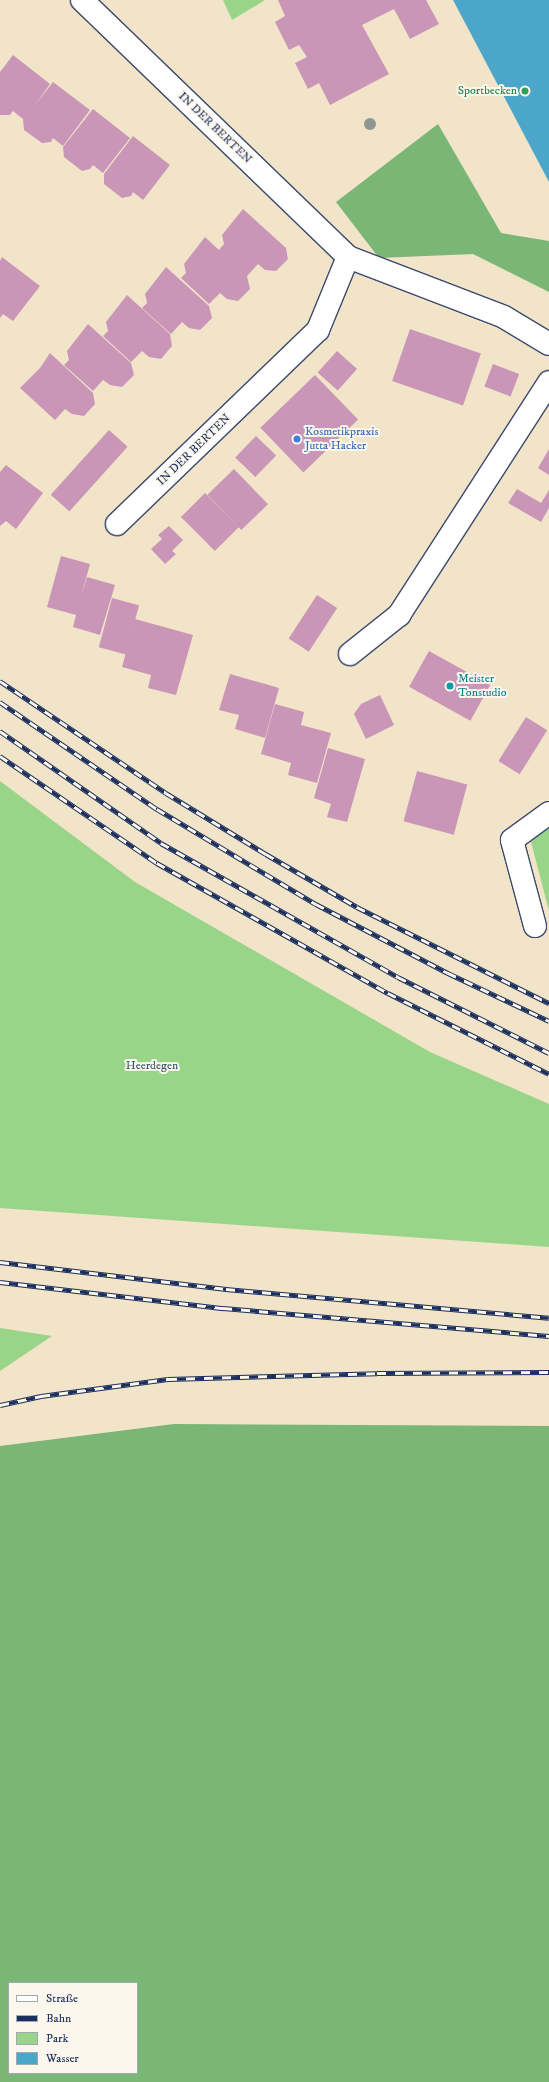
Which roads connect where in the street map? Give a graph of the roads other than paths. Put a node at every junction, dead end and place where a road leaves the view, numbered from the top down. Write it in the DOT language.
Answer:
graph roads {
  1 [pos="82,0"];
  2 [pos="348,257"];
  3 [pos="549,344"];
  4 [pos="549,382"];
  5 [pos="117,524"];
  6 [pos="350,654"];
  7 [pos="549,813"];
  8 [pos="535,926"];
  1 -- 2 [label="street, IN DER BERTEN"];
  2 -- 3 [label="street, IN DER BERTEN"];
  2 -- 5 [label="street, IN DER BERTEN"];
  4 -- 6 [label="street"];
  7 -- 8 [label="street"];
}
